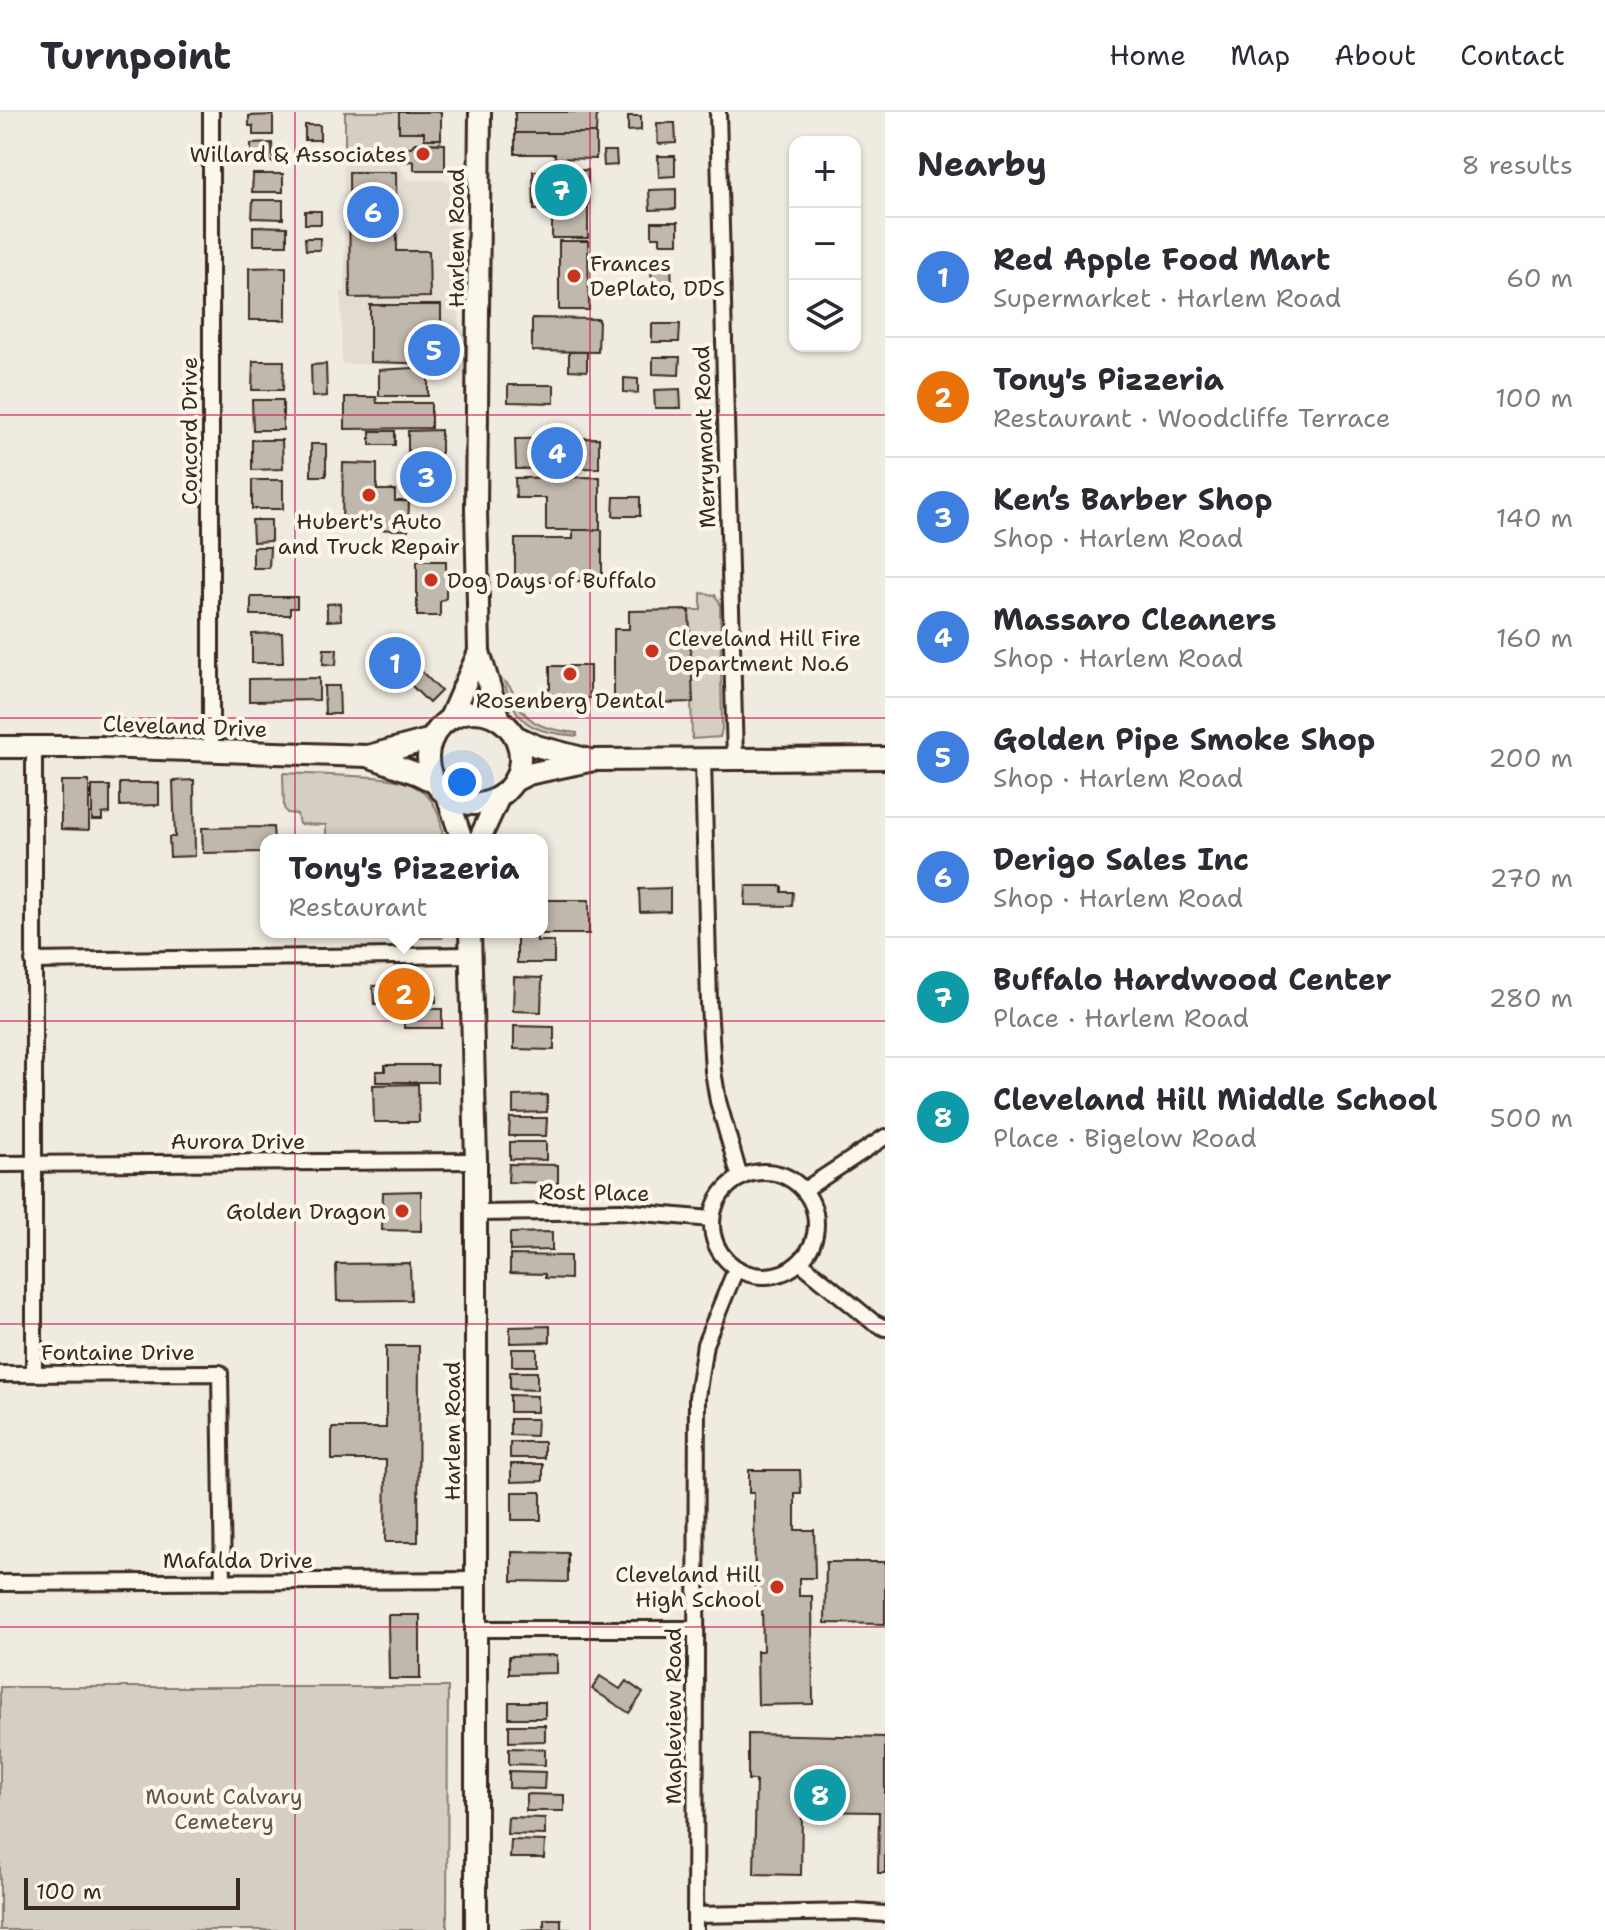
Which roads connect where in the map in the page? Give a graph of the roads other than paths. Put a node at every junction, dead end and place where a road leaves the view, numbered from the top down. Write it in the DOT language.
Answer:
graph roads {
  1 [pos="211,112"];
  2 [pos="480,112"];
  3 [pos="718,112"];
  4 [pos="479,652"];
  5 [pos="450,718"];
  6 [pos="500,720"];
  7 [pos="515,736"];
  8 [pos="432,739"];
  9 [pos="0,747"];
  10 [pos="34,747"];
  11 [pos="211,750"];
  12 [pos="368,756"];
  13 [pos="885,758"];
  14 [pos="594,760"];
  15 [pos="703,760"];
  16 [pos="735,760"];
  17 [pos="514,781"];
  18 [pos="441,789"];
  19 [pos="499,797"];
  20 [pos="460,834"];
  21 [pos="482,834"];
  22 [pos="470,938"];
  23 [pos="471,955"];
  24 [pos="33,961"];
  25 [pos="885,1137"];
  26 [pos="476,1161"];
  27 [pos="0,1164"];
  28 [pos="34,1164"];
  29 [pos="740,1178"];
  30 [pos="804,1190"];
  31 [pos="476,1213"];
  32 [pos="712,1219"];
  33 [pos="800,1262"];
  34 [pos="736,1269"];
  35 [pos="885,1328"];
  36 [pos="0,1374"];
  37 [pos="34,1374"];
  38 [pos="477,1580"];
  39 [pos="223,1582"];
  40 [pos="0,1583"];
  41 [pos="477,1629"];
  42 [pos="696,1629"];
  43 [pos="885,1914"];
  44 [pos="695,1922"];
  45 [pos="476,1930"];
  1 -- 11 [label="street, Concord Drive"];
  2 -- 4 [label="main road, Harlem Road"];
  3 -- 16 [label="street, Merrymont Road"];
  4 -- 5 [label="main road, Harlem Road"];
  4 -- 6 [label="main road, Harlem Road"];
  5 -- 6 [label="main road"];
  5 -- 8 [label="main road"];
  6 -- 7 [label="main road"];
  7 -- 14 [label="main road"];
  7 -- 17 [label="main road"];
  8 -- 12 [label="main road, Cleveland Drive"];
  8 -- 18 [label="main road"];
  9 -- 10 [label="main road, Cleveland Drive"];
  10 -- 11 [label="main road, Cleveland Drive"];
  10 -- 24 [label="street"];
  11 -- 12 [label="main road, Cleveland Drive"];
  12 -- 18 [label="main road, Cleveland Drive"];
  13 -- 16 [label="main road"];
  14 -- 15 [label="main road"];
  14 -- 17 [label="main road"];
  15 -- 16 [label="main road"];
  15 -- 29 [label="street"];
  17 -- 19 [label="main road"];
  18 -- 19 [label="main road"];
  18 -- 20 [label="main road"];
  19 -- 21 [label="main road"];
  22 -- 23 [label="main road, Harlem Road"];
  23 -- 24 [label="street"];
  23 -- 26 [label="main road, Harlem Road"];
  24 -- 28 [label="street"];
  25 -- 30 [label="street"];
  26 -- 28 [label="street, Aurora Drive"];
  26 -- 31 [label="main road, Harlem Road"];
  27 -- 28 [label="street, Aurora Drive"];
  28 -- 37 [label="street"];
  29 -- 30 [label="street"];
  29 -- 32 [label="street"];
  30 -- 33 [label="street"];
  31 -- 32 [label="street, Rost Place"];
  31 -- 38 [label="main road, Harlem Road"];
  32 -- 34 [label="street"];
  33 -- 34 [label="street"];
  33 -- 35 [label="street"];
  34 -- 42 [label="street, Mapleview Road"];
  36 -- 37 [label="street, Fontaine Drive"];
  37 -- 39 [label="street, Fontaine Drive"];
  38 -- 39 [label="street, Mafalda Drive"];
  38 -- 41 [label="main road, Harlem Road"];
  39 -- 40 [label="street, Mafalda Drive"];
  41 -- 42 [label="street"];
  41 -- 45 [label="main road, Harlem Road"];
  42 -- 44 [label="street, Mapleview Road"];
  43 -- 44 [label="street"];
}
